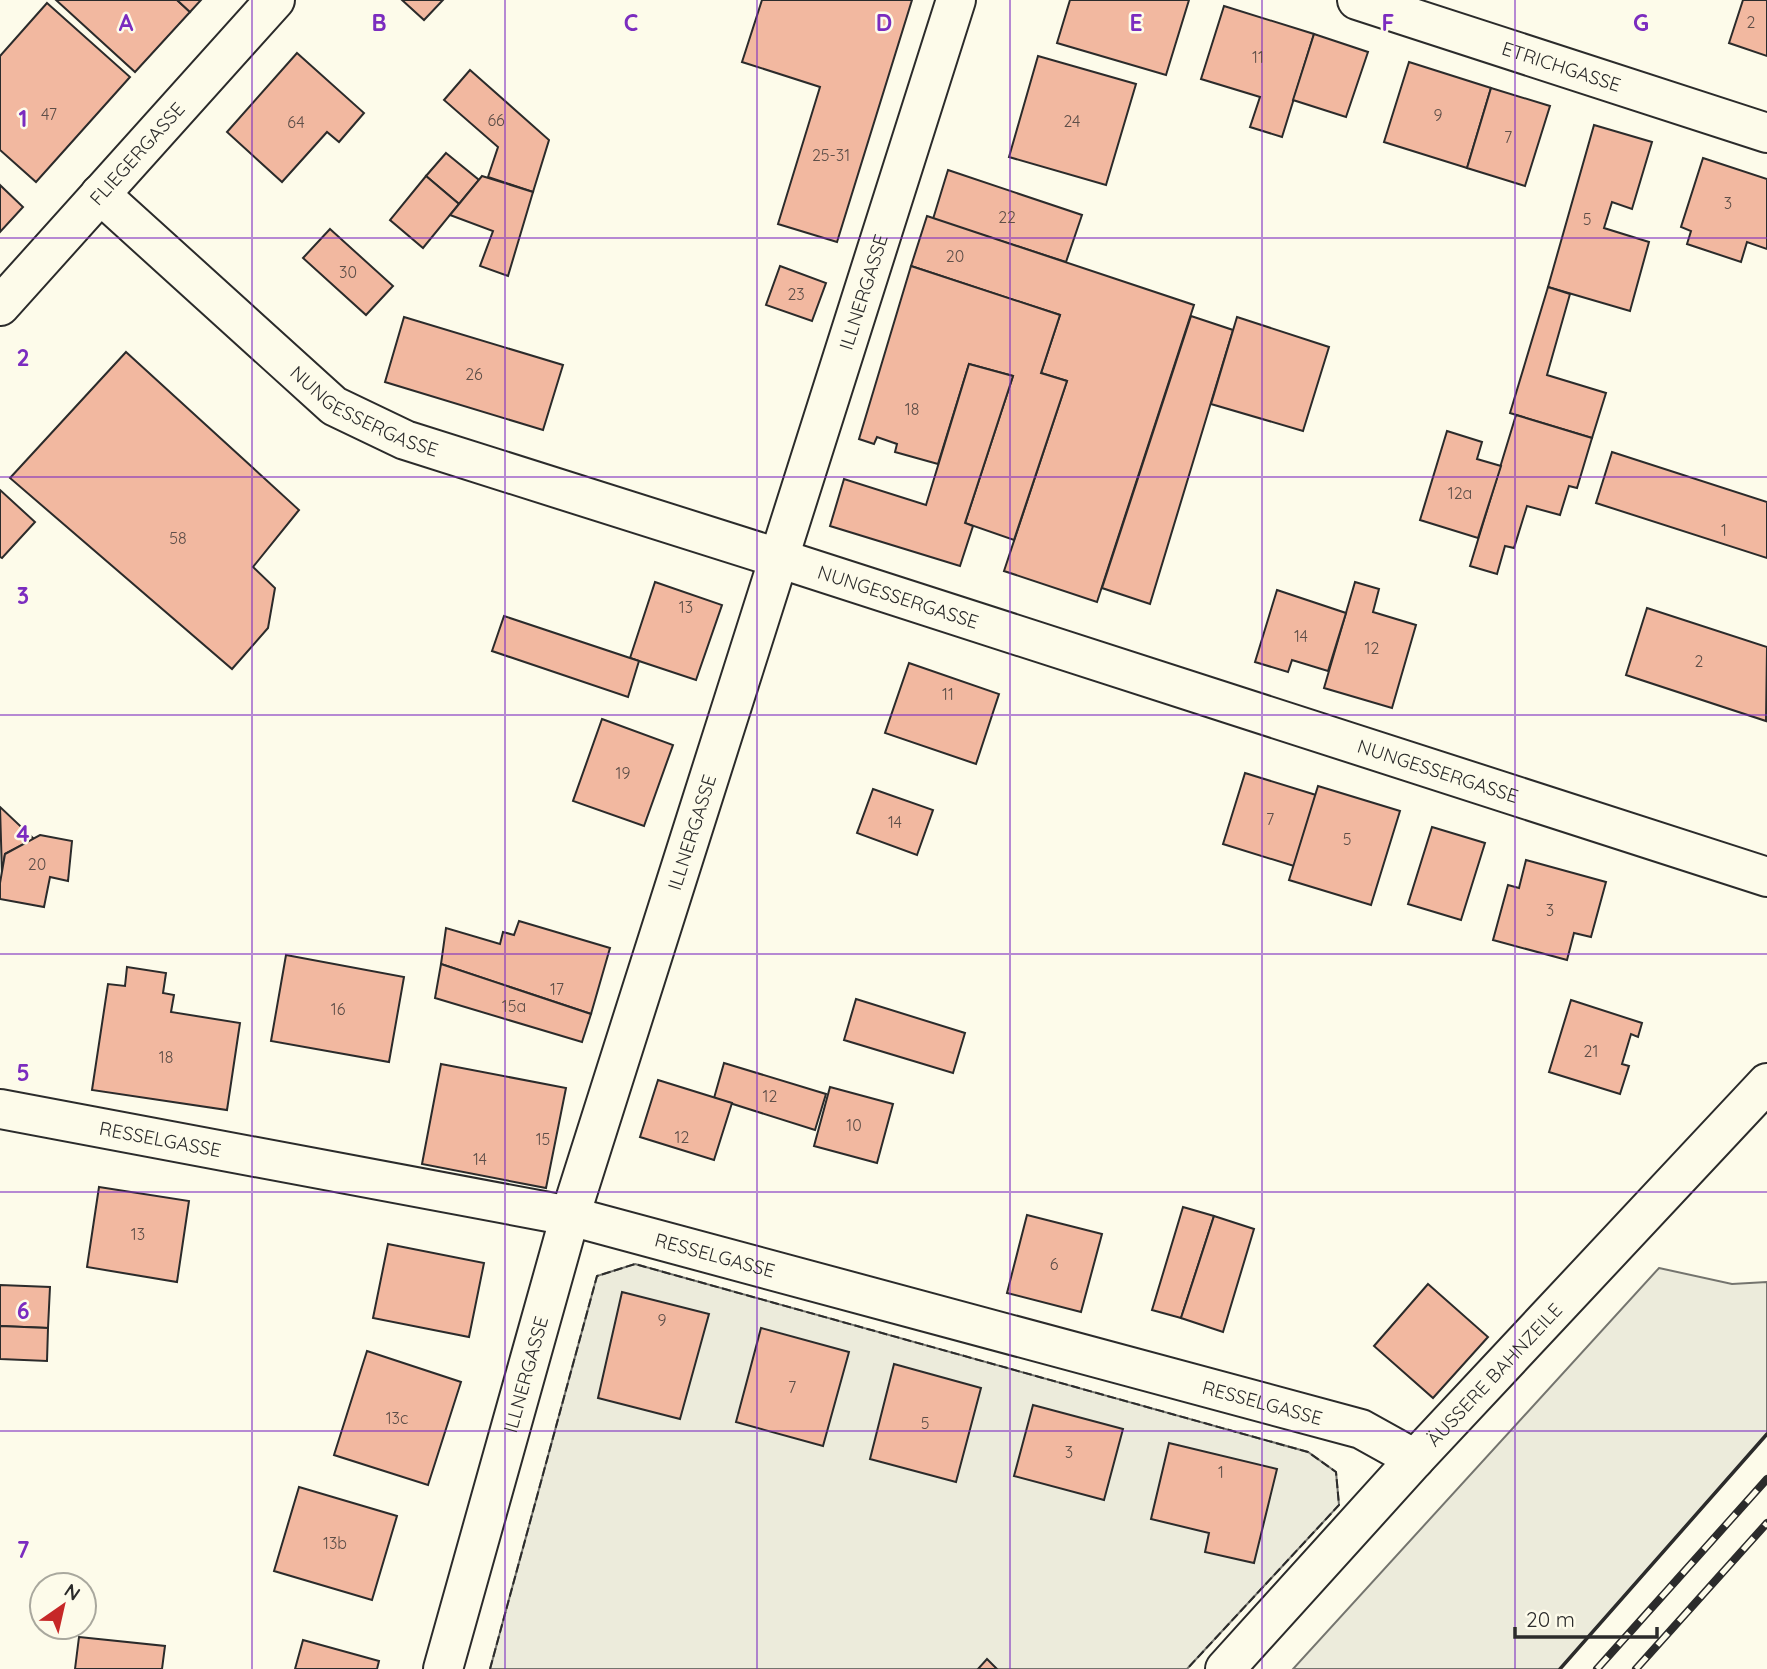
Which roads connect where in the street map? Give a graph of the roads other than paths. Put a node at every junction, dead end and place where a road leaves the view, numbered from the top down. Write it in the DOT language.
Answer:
graph roads {
  1 [pos="275,0"];
  2 [pos="956,0"];
  3 [pos="1357,0"];
  4 [pos="1767,133"];
  5 [pos="100,194"];
  6 [pos="0,306"];
  7 [pos="778,558"];
  8 [pos="1767,877"];
  9 [pos="1767,1083"];
  10 [pos="0,1109"];
  11 [pos="570,1216"];
  12 [pos="1415,1459"];
  13 [pos="443,1669"];
  14 [pos="1225,1669"];
  1 -- 5 [label="street, FLIEGERGASSE"];
  2 -- 7 [label="street, ILLNERGASSE"];
  3 -- 4 [label="street, ETRICHGASSE"];
  5 -- 6 [label="street, FLIEGERGASSE"];
  5 -- 7 [label="street, NUNGESSERGASSE"];
  7 -- 8 [label="street, NUNGESSERGASSE"];
  7 -- 11 [label="street, ILLNERGASSE"];
  9 -- 12 [label="street, ÄUSSERE BAHNZEILE"];
  10 -- 11 [label="street, RESSELGASSE"];
  11 -- 12 [label="street, RESSELGASSE"];
  11 -- 13 [label="street, ILLNERGASSE"];
  12 -- 14 [label="street, ÄUSSERE BAHNZEILE"];
}
